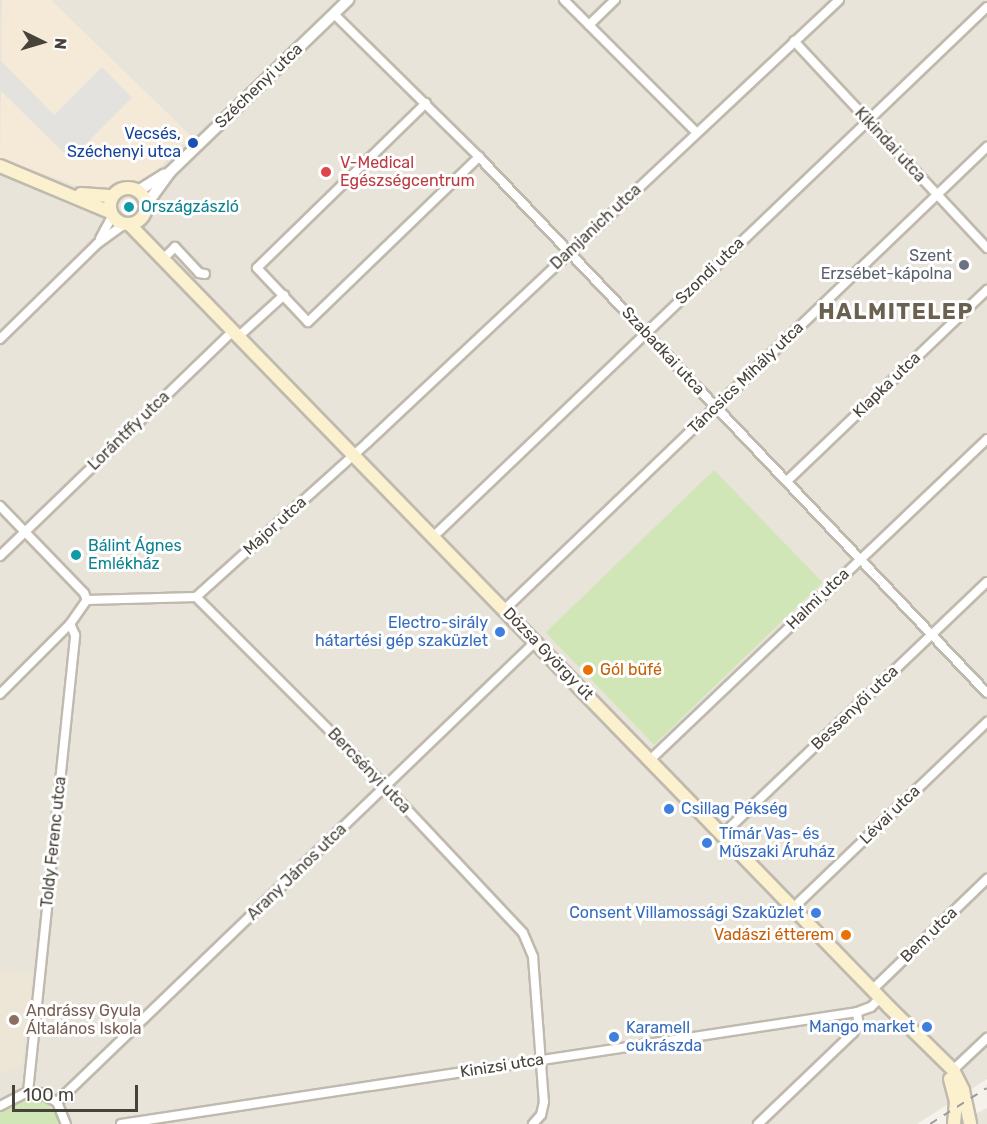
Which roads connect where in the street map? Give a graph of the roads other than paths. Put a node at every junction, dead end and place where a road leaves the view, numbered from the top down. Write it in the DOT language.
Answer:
graph roads {
  1 [pos="564,0"];
  2 [pos="615,0"];
  3 [pos="839,0"];
  4 [pos="346,1"];
  5 [pos="987,7"];
  6 [pos="334,14"];
  7 [pos="589,26"];
  8 [pos="794,41"];
  9 [pos="426,103"];
  10 [pos="867,121"];
  11 [pos="696,132"];
  12 [pos="987,147"];
  13 [pos="478,157"];
  14 [pos="0,166"];
  15 [pos="170,172"];
  16 [pos="138,191"];
  17 [pos="73,194"];
  18 [pos="937,195"];
  19 [pos="112,196"];
  20 [pos="144,211"];
  21 [pos="111,214"];
  22 [pos="127,224"];
  23 [pos="97,244"];
  24 [pos="987,248"];
  25 [pos="570,252"];
  26 [pos="160,256"];
  27 [pos="205,274"];
  28 [pos="987,290"];
  29 [pos="284,295"];
  30 [pos="236,333"];
  31 [pos="646,333"];
  32 [pos="0,339"];
  33 [pos="716,407"];
  34 [pos="987,439"];
  35 [pos="354,454"];
  36 [pos="787,481"];
  37 [pos="0,506"];
  38 [pos="25,531"];
  39 [pos="434,536"];
  40 [pos="0,556"];
  41 [pos="861,559"];
  42 [pos="987,582"];
  43 [pos="196,597"];
  44 [pos="87,600"];
  45 [pos="505,609"];
  46 [pos="70,624"];
  47 [pos="932,634"];
  48 [pos="536,641"];
  49 [pos="987,693"];
  50 [pos="0,694"];
  51 [pos="987,722"];
  52 [pos="650,760"];
  53 [pos="386,787"];
  54 [pos="722,835"];
  55 [pos="987,879"];
  56 [pos="793,908"];
  57 [pos="876,994"];
  58 [pos="857,1012"];
  59 [pos="987,1038"];
  60 [pos="931,1050"];
  61 [pos="541,1060"];
  62 [pos="953,1070"];
  63 [pos="28,1092"];
  64 [pos="57,1102"];
  65 [pos="0,1106"];
  66 [pos="957,1122"];
  67 [pos="66,1124"];
  68 [pos="121,1124"];
  69 [pos="533,1124"];
  70 [pos="758,1124"];
  71 [pos="970,1124"];
  1 -- 7 [label="street"];
  2 -- 7 [label="street"];
  3 -- 8 [label="street, Damjanich utca"];
  4 -- 6 [label="street, Széchenyi utca"];
  5 -- 10 [label="street, Szondi utca"];
  6 -- 9 [label="street, Szabadkai utca"];
  6 -- 15 [label="street, Széchenyi utca"];
  7 -- 11 [label="street"];
  8 -- 10 [label="street, Kikindai utca"];
  8 -- 11 [label="street, Damjanich utca"];
  9 -- 13 [label="street, Szabadkai utca"];
  9 -- 29 [label="street"];
  10 -- 18 [label="street, Kikindai utca"];
  10 -- 31 [label="street, Szondi utca"];
  11 -- 25 [label="street, Damjanich utca"];
  12 -- 18 [label="street, Táncsics Mihály utca"];
  13 -- 25 [label="street, Szabadkai utca"];
  13 -- 29 [label="street"];
  14 -- 17 [label="main road"];
  15 -- 16 [label="street, Széchenyi utca"];
  15 -- 20 [label="street, Széchenyi utca"];
  16 -- 19 [label="main road"];
  16 -- 20 [label="main road"];
  17 -- 19 [label="main road"];
  17 -- 21 [label="main road"];
  18 -- 24 [label="street, Kikindai utca"];
  18 -- 33 [label="street, Táncsics Mihály utca"];
  19 -- 21 [label="main road"];
  20 -- 22 [label="main road"];
  20 -- 26 [label="main road, Dózsa György út"];
  21 -- 22 [label="main road"];
  21 -- 23 [label="street"];
  22 -- 23 [label="street"];
  22 -- 26 [label="main road, Dózsa György út"];
  23 -- 32 [label="street"];
  25 -- 31 [label="street, Szabadkai utca"];
  25 -- 35 [label="street, Damjanich utca"];
  26 -- 27 [label="street"];
  26 -- 30 [label="main road, Dózsa György út"];
  28 -- 36 [label="street, Klapka utca"];
  29 -- 30 [label="street, Lorántffy utca"];
  30 -- 35 [label="main road, Dózsa György út"];
  30 -- 38 [label="street, Lorántffy utca"];
  31 -- 33 [label="street, Szabadkai utca"];
  31 -- 39 [label="street, Szondi utca"];
  33 -- 36 [label="street, Szabadkai utca"];
  33 -- 45 [label="street, Táncsics Mihály utca"];
  34 -- 41 [label="street, Halmi utca"];
  35 -- 39 [label="main road, Dózsa György út"];
  35 -- 43 [label="street, Major utca"];
  36 -- 41 [label="street, Szabadkai utca"];
  37 -- 38 [label="street"];
  38 -- 40 [label="street, Lorántffy utca"];
  38 -- 44 [label="street"];
  39 -- 45 [label="main road, Dózsa György út"];
  41 -- 47 [label="street, Szabadkai utca"];
  41 -- 52 [label="street, Halmi utca"];
  42 -- 47 [label="street, Bessenyői utca"];
  43 -- 44 [label="street"];
  43 -- 53 [label="street, Bercsényi utca"];
  44 -- 46 [label="street"];
  45 -- 48 [label="main road, Dózsa György út"];
  46 -- 50 [label="street"];
  46 -- 63 [label="street, Toldy Ferenc utca"];
  47 -- 49 [label="street, Szabadkai utca"];
  47 -- 54 [label="street, Bessenyői utca"];
  48 -- 52 [label="main road, Dózsa György út"];
  48 -- 53 [label="street, Arany János utca"];
  51 -- 56 [label="street, Lévai utca"];
  52 -- 54 [label="main road, Dózsa György út"];
  53 -- 61 [label="street, Bercsényi utca"];
  53 -- 64 [label="street, Arany János utca"];
  54 -- 56 [label="main road, Dózsa György út"];
  55 -- 57 [label="street, Bem utca"];
  56 -- 57 [label="main road, Dózsa György út"];
  57 -- 58 [label="street, Kinizsi utca"];
  57 -- 60 [label="main road, Dózsa György út"];
  58 -- 61 [label="street, Kinizsi utca"];
  58 -- 70 [label="street"];
  59 -- 62 [label="street"];
  60 -- 62 [label="main road, Dózsa György út"];
  60 -- 66 [label="main road, Dózsa György út"];
  61 -- 68 [label="street, Kinizsi utca"];
  61 -- 69 [label="street, Bercsényi utca"];
  62 -- 71 [label="main road, Dózsa György út"];
  63 -- 64 [label="street"];
  63 -- 65 [label="street"];
  64 -- 67 [label="street"];
}
